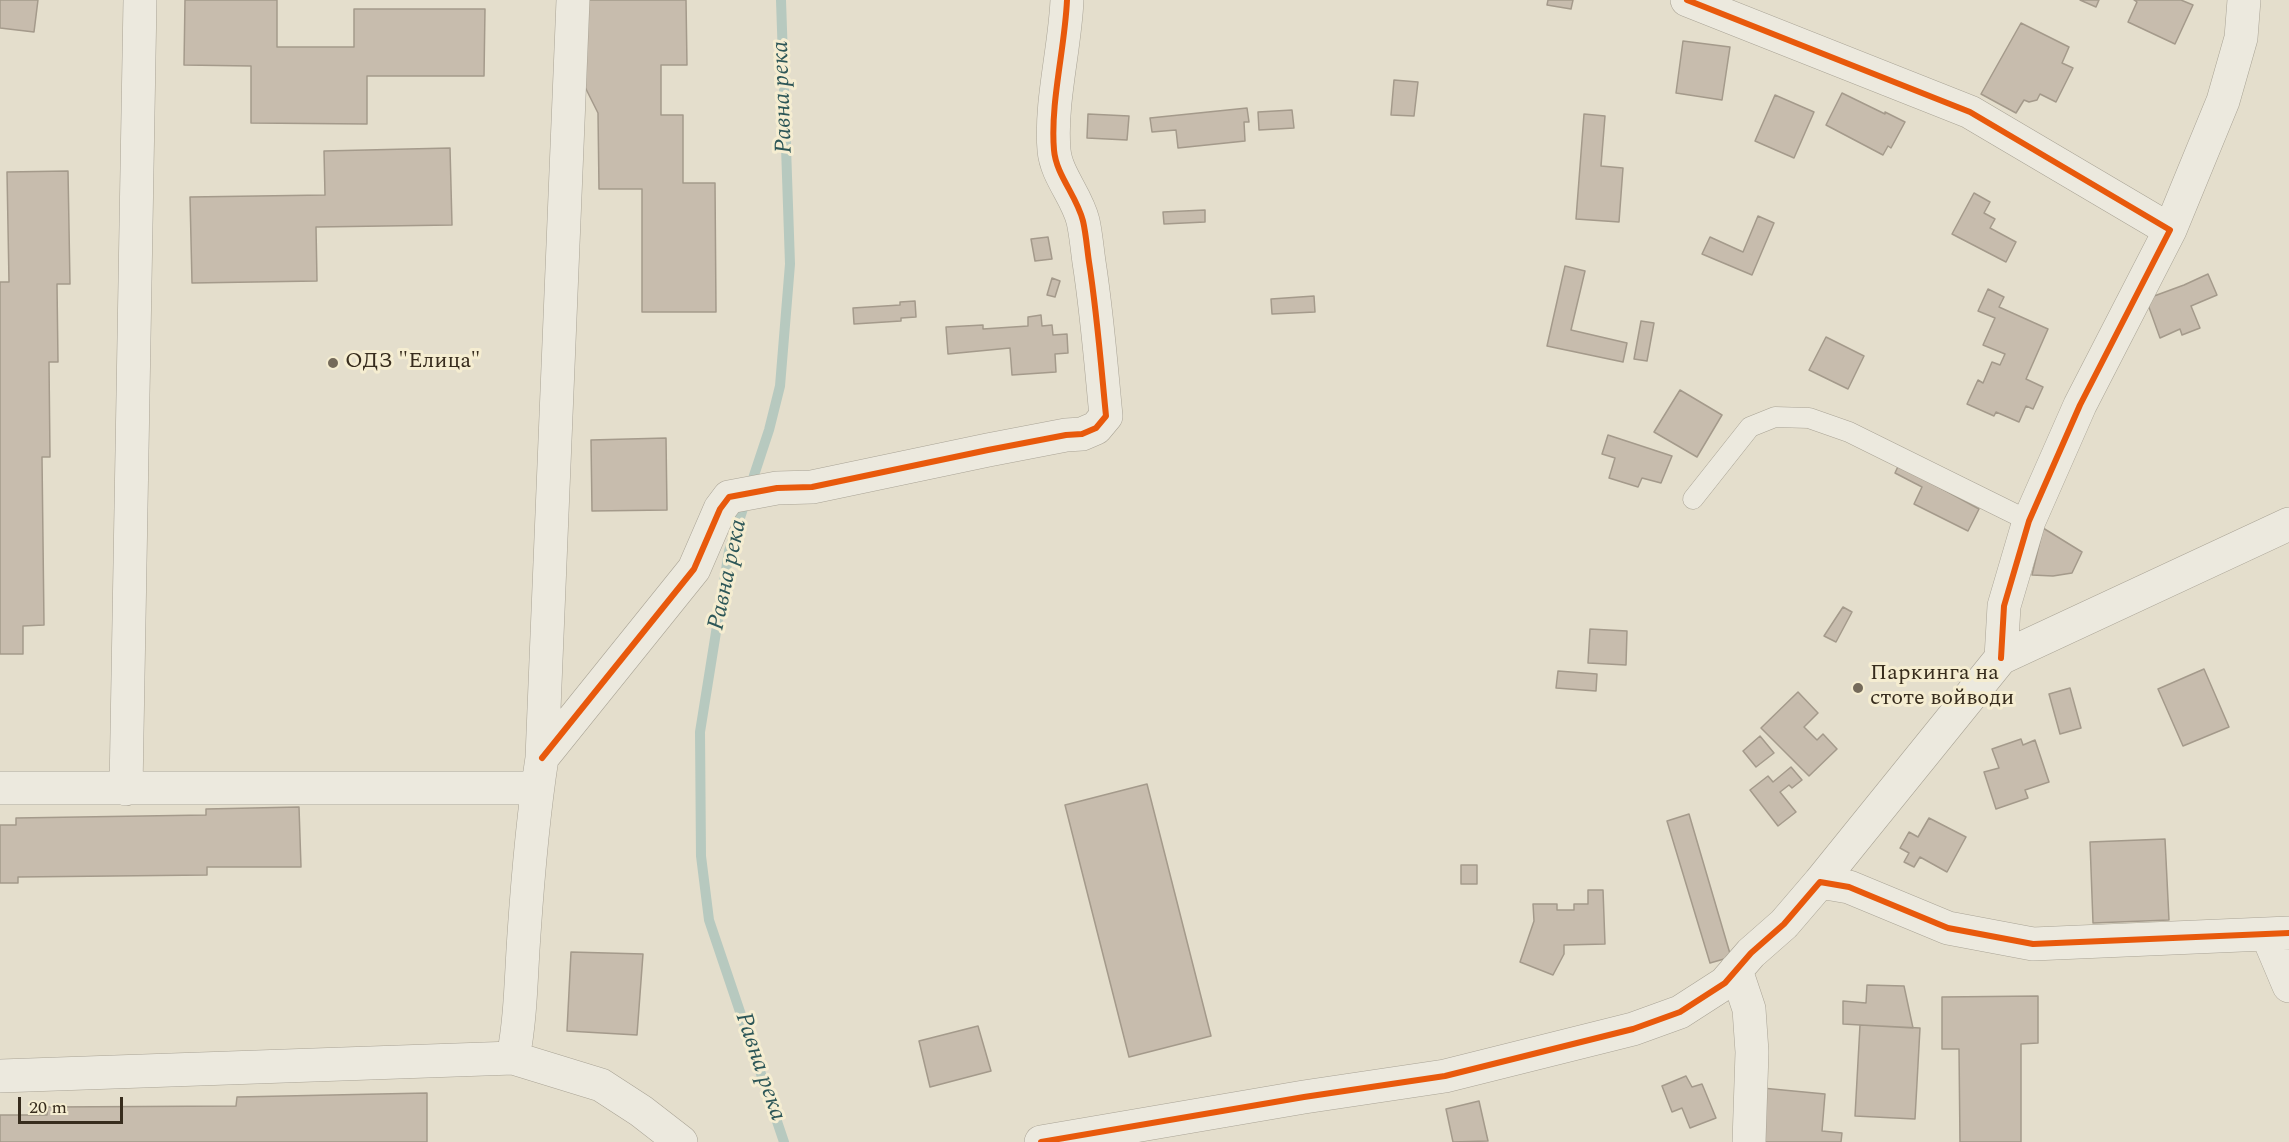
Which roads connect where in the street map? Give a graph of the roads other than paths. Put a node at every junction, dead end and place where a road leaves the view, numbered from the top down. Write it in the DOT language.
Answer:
graph roads {
  1 [pos="140,0"];
  2 [pos="573,0"];
  3 [pos="1067,0"];
  4 [pos="1687,0"];
  5 [pos="2244,0"];
  6 [pos="2169,230"];
  7 [pos="1693,499"];
  8 [pos="2029,521"];
  9 [pos="2289,524"];
  10 [pos="2001,658"];
  11 [pos="540,773"];
  12 [pos="0,788"];
  13 [pos="126,789"];
  14 [pos="1820,882"];
  15 [pos="2278,933"];
  16 [pos="1736,970"];
  17 [pos="2289,986"];
  18 [pos="513,1058"];
  19 [pos="0,1076"];
  20 [pos="681,1142"];
  21 [pos="1041,1142"];
  22 [pos="1749,1142"];
  1 -- 13 [label="street"];
  2 -- 11 [label="street"];
  3 -- 11 [label="street"];
  4 -- 6 [label="street"];
  5 -- 6 [label="street"];
  6 -- 8 [label="street"];
  7 -- 8 [label="lane"];
  8 -- 10 [label="street"];
  9 -- 10 [label="street"];
  10 -- 14 [label="street"];
  11 -- 13 [label="street"];
  11 -- 18 [label="street"];
  12 -- 13 [label="street"];
  14 -- 15 [label="street"];
  14 -- 16 [label="street"];
  15 -- 17 [label="street"];
  16 -- 21 [label="street"];
  16 -- 22 [label="street"];
  18 -- 19 [label="street"];
  18 -- 20 [label="street"];
}
